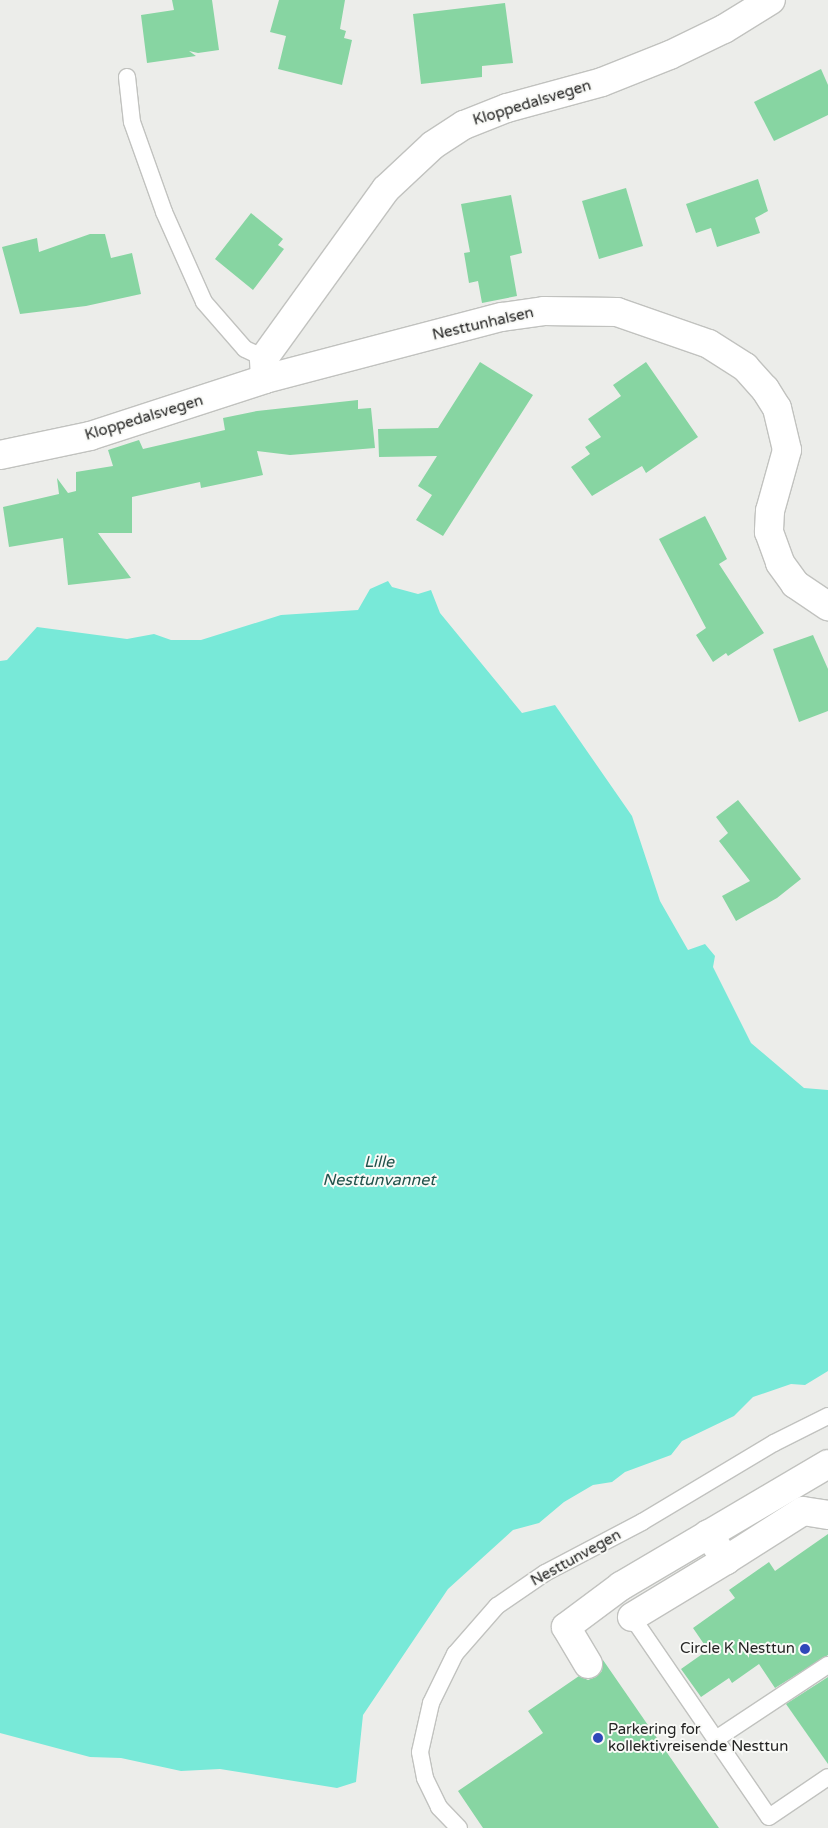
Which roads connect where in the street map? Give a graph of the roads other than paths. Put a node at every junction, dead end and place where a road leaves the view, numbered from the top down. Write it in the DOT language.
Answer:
graph roads {
  1 [pos="771,0"];
  2 [pos="127,77"];
  3 [pos="265,369"];
  4 [pos="0,454"];
  5 [pos="828,606"];
  6 [pos="828,1416"];
  7 [pos="828,1464"];
  8 [pos="828,1515"];
  9 [pos="708,1534"];
  10 [pos="726,1560"];
  11 [pos="632,1617"];
  12 [pos="588,1664"];
  13 [pos="828,1664"];
  14 [pos="716,1739"];
  15 [pos="828,1777"];
  16 [pos="459,1828"];
  1 -- 3 [label="street, Kloppedalsvegen"];
  2 -- 3 [label="lane"];
  3 -- 4 [label="street, Kloppedalsvegen"];
  3 -- 5 [label="street, Nesttunhalsen"];
  6 -- 16 [label="lane, Nesttunvegen"];
  7 -- 9 [label="street"];
  8 -- 10 [label="street"];
  9 -- 10 [label="street"];
  9 -- 12 [label="street"];
  10 -- 11 [label="street"];
  11 -- 14 [label="lane"];
  13 -- 14 [label="lane"];
  14 -- 15 [label="lane"];
}
